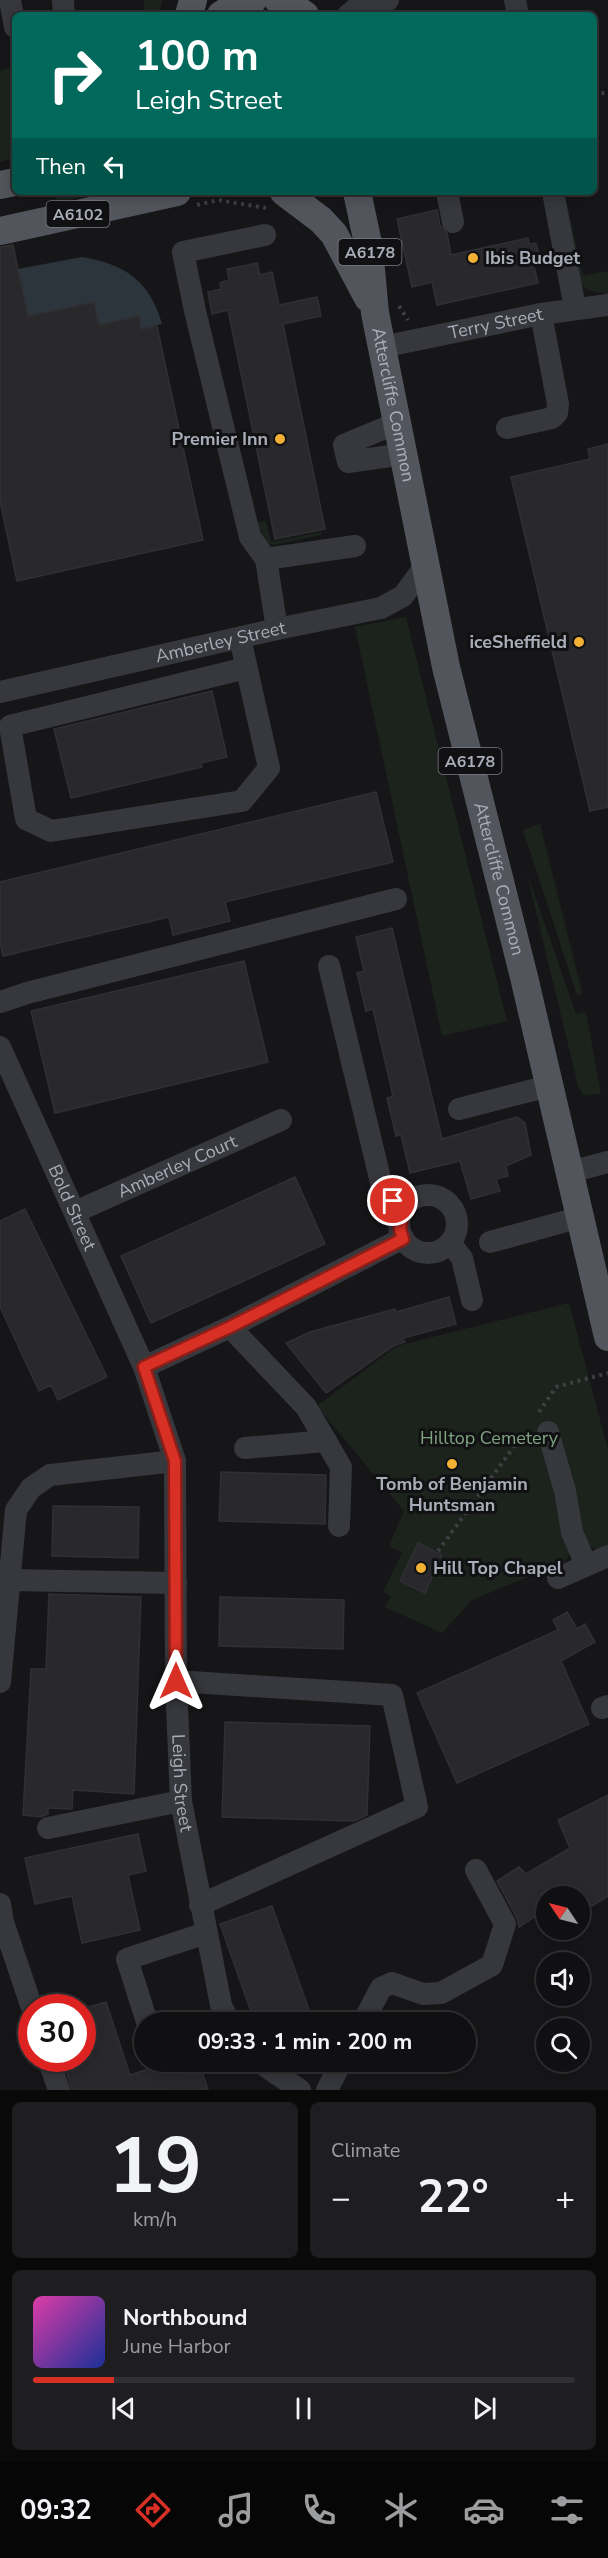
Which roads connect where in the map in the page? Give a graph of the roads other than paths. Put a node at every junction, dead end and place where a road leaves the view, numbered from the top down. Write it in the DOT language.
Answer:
graph roads {
  1 [pos="253,0"];
  2 [pos="278,0"];
  3 [pos="388,0"];
  4 [pos="226,12"];
  5 [pos="301,12"];
  6 [pos="352,12"];
  7 [pos="358,195"];
  8 [pos="448,195"];
  9 [pos="554,195"];
  10 [pos="186,199"];
  11 [pos="276,200"];
  12 [pos="453,222"];
  13 [pos="0,231"];
  14 [pos="265,234"];
  15 [pos="608,305"];
  16 [pos="575,308"];
  17 [pos="375,313"];
  18 [pos="541,314"];
  19 [pos="382,347"];
  20 [pos="397,423"];
  21 [pos="507,428"];
  22 [pos="404,454"];
  23 [pos="355,546"];
  24 [pos="266,560"];
  25 [pos="425,566"];
  26 [pos="277,629"];
  27 [pos="240,638"];
  28 [pos="246,668"];
  29 [pos="0,692"];
  30 [pos="396,898"];
  31 [pos="329,966"];
  32 [pos="0,1002"];
  33 [pos="0,1047"];
  34 [pos="549,1086"];
  35 [pos="459,1109"];
  36 [pos="281,1120"];
  37 [pos="608,1162"];
  38 [pos="570,1172"];
  39 [pos="403,1210"];
  40 [pos="75,1212"];
  41 [pos="581,1217"];
  42 [pos="403,1239"];
  43 [pos="490,1242"];
  44 [pos="450,1243"];
  45 [pos="472,1300"];
  46 [pos="230,1327"];
  47 [pos="608,1337"];
  48 [pos="144,1367"];
  49 [pos="538,1425"];
  50 [pos="326,1441"];
  51 [pos="245,1448"];
  52 [pos="175,1461"];
  53 [pos="339,1526"];
  54 [pos="608,1556"];
  55 [pos="586,1565"];
  56 [pos="558,1578"];
  57 [pos="9,1580"];
  58 [pos="176,1583"];
  59 [pos="176,1681"];
  60 [pos="0,1682"];
  61 [pos="181,1801"];
  62 [pos="48,1828"];
  63 [pos="476,1870"];
  64 [pos="0,1904"];
  65 [pos="200,1905"];
  66 [pos="206,1934"];
  67 [pos="27,1994"];
  68 [pos="144,2012"];
  69 [pos="224,2012"];
  70 [pos="368,2012"];
  71 [pos="53,2072"];
  72 [pos="274,2072"];
  73 [pos="336,2072"];
  74 [pos="59,2090"];
  75 [pos="300,2090"];
  76 [pos="327,2090"];
  1 -- 4 [label="main road"];
  2 -- 5 [label="main road"];
  3 -- 6 [label="street"];
  7 -- 17 [label="main road, Attercliffe Common / A6178"];
  8 -- 12 [label="street"];
  9 -- 16 [label="street"];
  10 -- 13 [label="main road, A6102"];
  11 -- 17 [label="main road, Attercliffe Common / A6178"];
  14 -- 24 [label="street"];
  15 -- 16 [label="street, Terry Street"];
  16 -- 18 [label="street, Terry Street"];
  17 -- 19 [label="main road, Attercliffe Common / A6178"];
  18 -- 19 [label="street, Terry Street"];
  18 -- 21 [label="street"];
  19 -- 20 [label="main road, Attercliffe Common / A6178"];
  20 -- 22 [label="main road, Attercliffe Common / A6178"];
  20 -- 22 [label="street"];
  22 -- 25 [label="main road, Attercliffe Common / A6178"];
  23 -- 24 [label="street"];
  24 -- 26 [label="street"];
  25 -- 26 [label="street, Amberley Street"];
  25 -- 34 [label="main road, Attercliffe Common / A6178"];
  26 -- 27 [label="street, Amberley Street"];
  27 -- 28 [label="street"];
  27 -- 29 [label="street, Amberley Street"];
  28 -- 28 [label="street"];
  30 -- 32 [label="street"];
  31 -- 39 [label="street"];
  33 -- 40 [label="street, Bold Street"];
  34 -- 35 [label="street"];
  34 -- 38 [label="main road, Attercliffe Common / A6178"];
  36 -- 40 [label="street, Amberley Court"];
  37 -- 38 [label="street"];
  38 -- 41 [label="main road, Attercliffe Common / A6178"];
  39 -- 42 [label="street"];
  39 -- 44 [label="street"];
  40 -- 48 [label="street, Bold Street"];
  41 -- 43 [label="street"];
  41 -- 47 [label="main road, Attercliffe Common / A6178"];
  42 -- 44 [label="street"];
  42 -- 46 [label="street"];
  44 -- 45 [label="street"];
  46 -- 48 [label="street"];
  46 -- 50 [label="street"];
  48 -- 52 [label="street, Leigh Street"];
  49 -- 55 [label="street"];
  50 -- 51 [label="street"];
  50 -- 53 [label="street"];
  52 -- 57 [label="street"];
  52 -- 58 [label="street, Leigh Street"];
  54 -- 55 [label="street"];
  55 -- 56 [label="street"];
  57 -- 58 [label="street"];
  57 -- 60 [label="street"];
  58 -- 59 [label="street, Leigh Street"];
  59 -- 61 [label="street, Leigh Street"];
  59 -- 65 [label="street"];
  61 -- 62 [label="street"];
  61 -- 65 [label="street, Leigh Street"];
  63 -- 70 [label="street"];
  64 -- 67 [label="street"];
  65 -- 66 [label="street, Leigh Street"];
  66 -- 68 [label="street"];
  66 -- 69 [label="street, Leigh Street"];
  71 -- 74 [label="street"];
  72 -- 75 [label="street"];
  73 -- 76 [label="street"];
}
